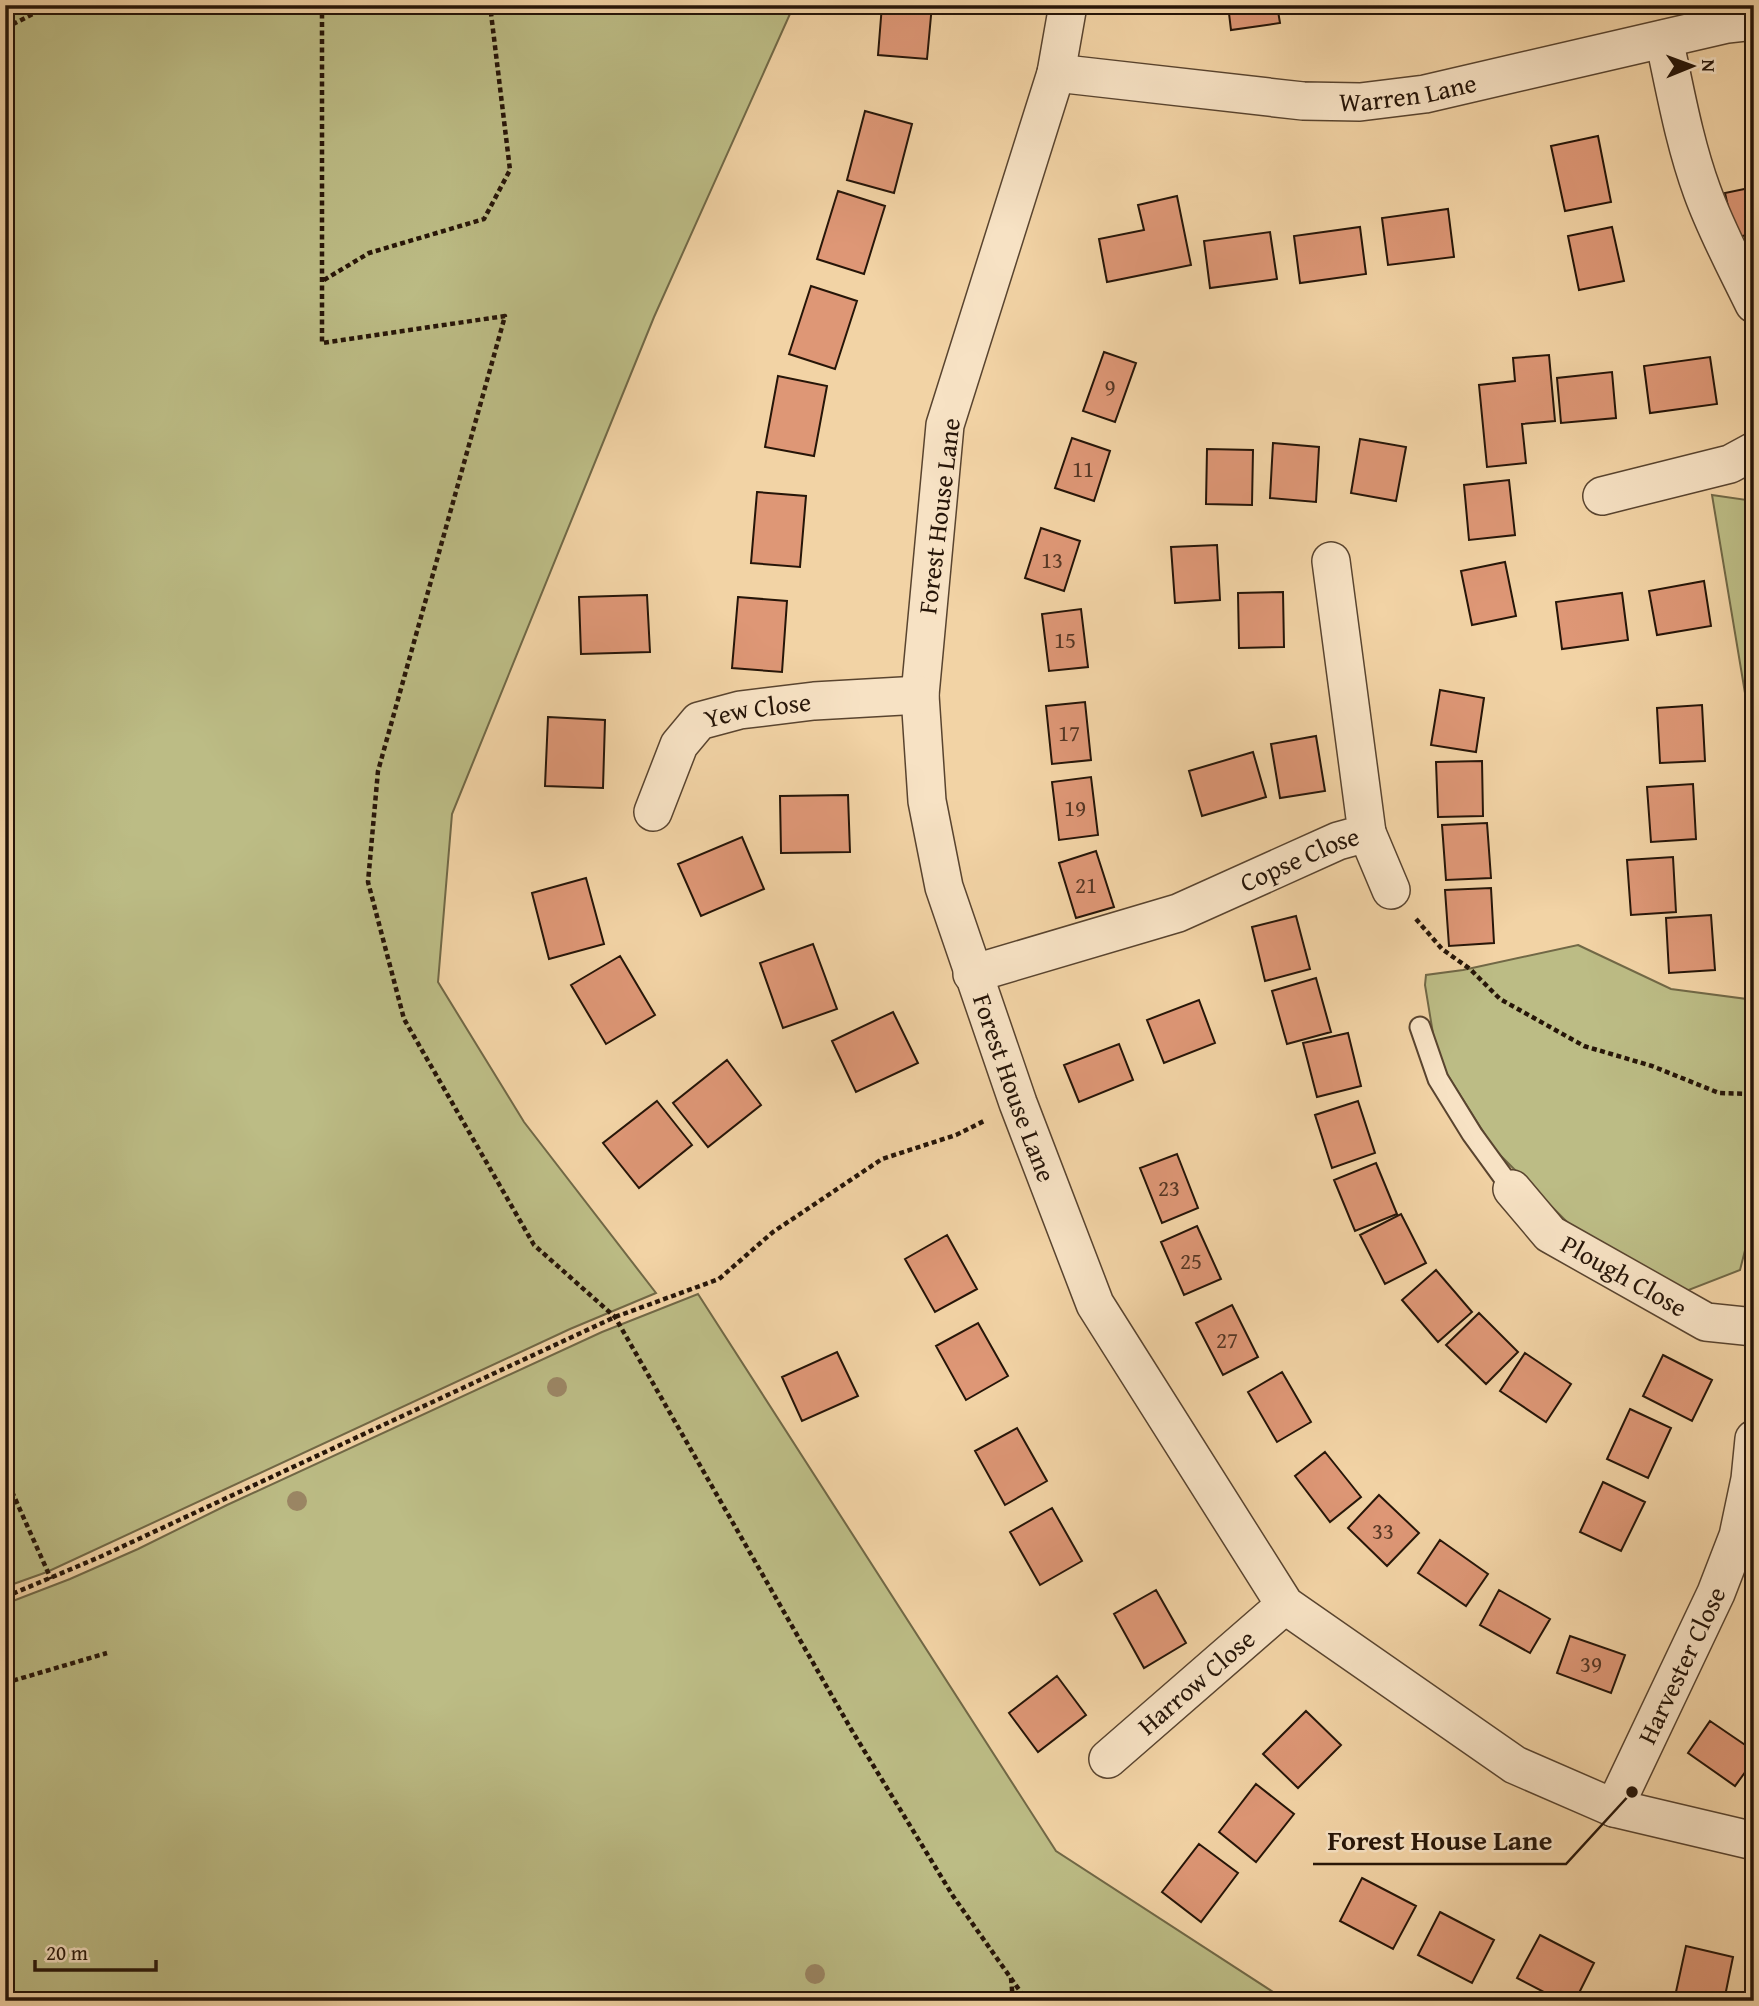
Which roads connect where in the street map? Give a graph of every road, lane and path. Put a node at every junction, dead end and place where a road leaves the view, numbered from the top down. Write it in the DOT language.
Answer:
graph roads {
  1 [pos="51,5"];
  2 [pos="322,5"];
  3 [pos="490,5"];
  4 [pos="1068,5"];
  5 [pos="1754,21"];
  6 [pos="5,28"];
  7 [pos="1664,38"];
  8 [pos="1056,72"];
  9 [pos="324,280"];
  10 [pos="1754,304"];
  11 [pos="1754,451"];
  12 [pos="1602,496"];
  13 [pos="1331,561"];
  14 [pos="920,695"];
  15 [pos="653,812"];
  16 [pos="1367,833"];
  17 [pos="1391,890"];
  18 [pos="972,974"];
  19 [pos="1420,1027"];
  20 [pos="1753,1096"];
  21 [pos="1018,1103"];
  22 [pos="1512,1189"];
  23 [pos="615,1318"];
  24 [pos="1754,1327"];
  25 [pos="1754,1438"];
  26 [pos="5,1476"];
  27 [pos="51,1579"];
  28 [pos="5,1597"];
  29 [pos="1285,1605"];
  30 [pos="107,1653"];
  31 [pos="5,1683"];
  32 [pos="1108,1759"];
  33 [pos="1614,1808"];
  34 [pos="1754,1842"];
  35 [pos="1011,1977"];
  36 [pos="1013,2001"];
  37 [pos="1027,2001"];
  1 -- 6 [label="path"];
  2 -- 9 [label="path"];
  3 -- 9 [label="path"];
  4 -- 8 [label="street, Forest House Lane"];
  5 -- 7 [label="street, Warren Lane"];
  7 -- 8 [label="street, Warren Lane"];
  7 -- 10 [label="street"];
  8 -- 14 [label="street, Forest House Lane"];
  9 -- 23 [label="path"];
  11 -- 12 [label="street"];
  13 -- 16 [label="street, Copse Close"];
  14 -- 15 [label="street, Yew Close"];
  14 -- 18 [label="street, Forest House Lane"];
  16 -- 17 [label="street"];
  16 -- 18 [label="street, Copse Close"];
  17 -- 20 [label="path"];
  18 -- 21 [label="street, Forest House Lane"];
  19 -- 22 [label="lane"];
  21 -- 23 [label="path"];
  21 -- 29 [label="street, Forest House Lane"];
  22 -- 24 [label="street, Plough Close"];
  23 -- 27 [label="path"];
  23 -- 35 [label="path"];
  25 -- 33 [label="street, Harvester Close"];
  26 -- 27 [label="path"];
  27 -- 28 [label="path"];
  29 -- 32 [label="street, Harrow Close"];
  29 -- 33 [label="street, Forest House Lane"];
  30 -- 31 [label="path"];
  33 -- 34 [label="street, Forest House Lane"];
  35 -- 36 [label="path"];
  35 -- 37 [label="path"];
}
